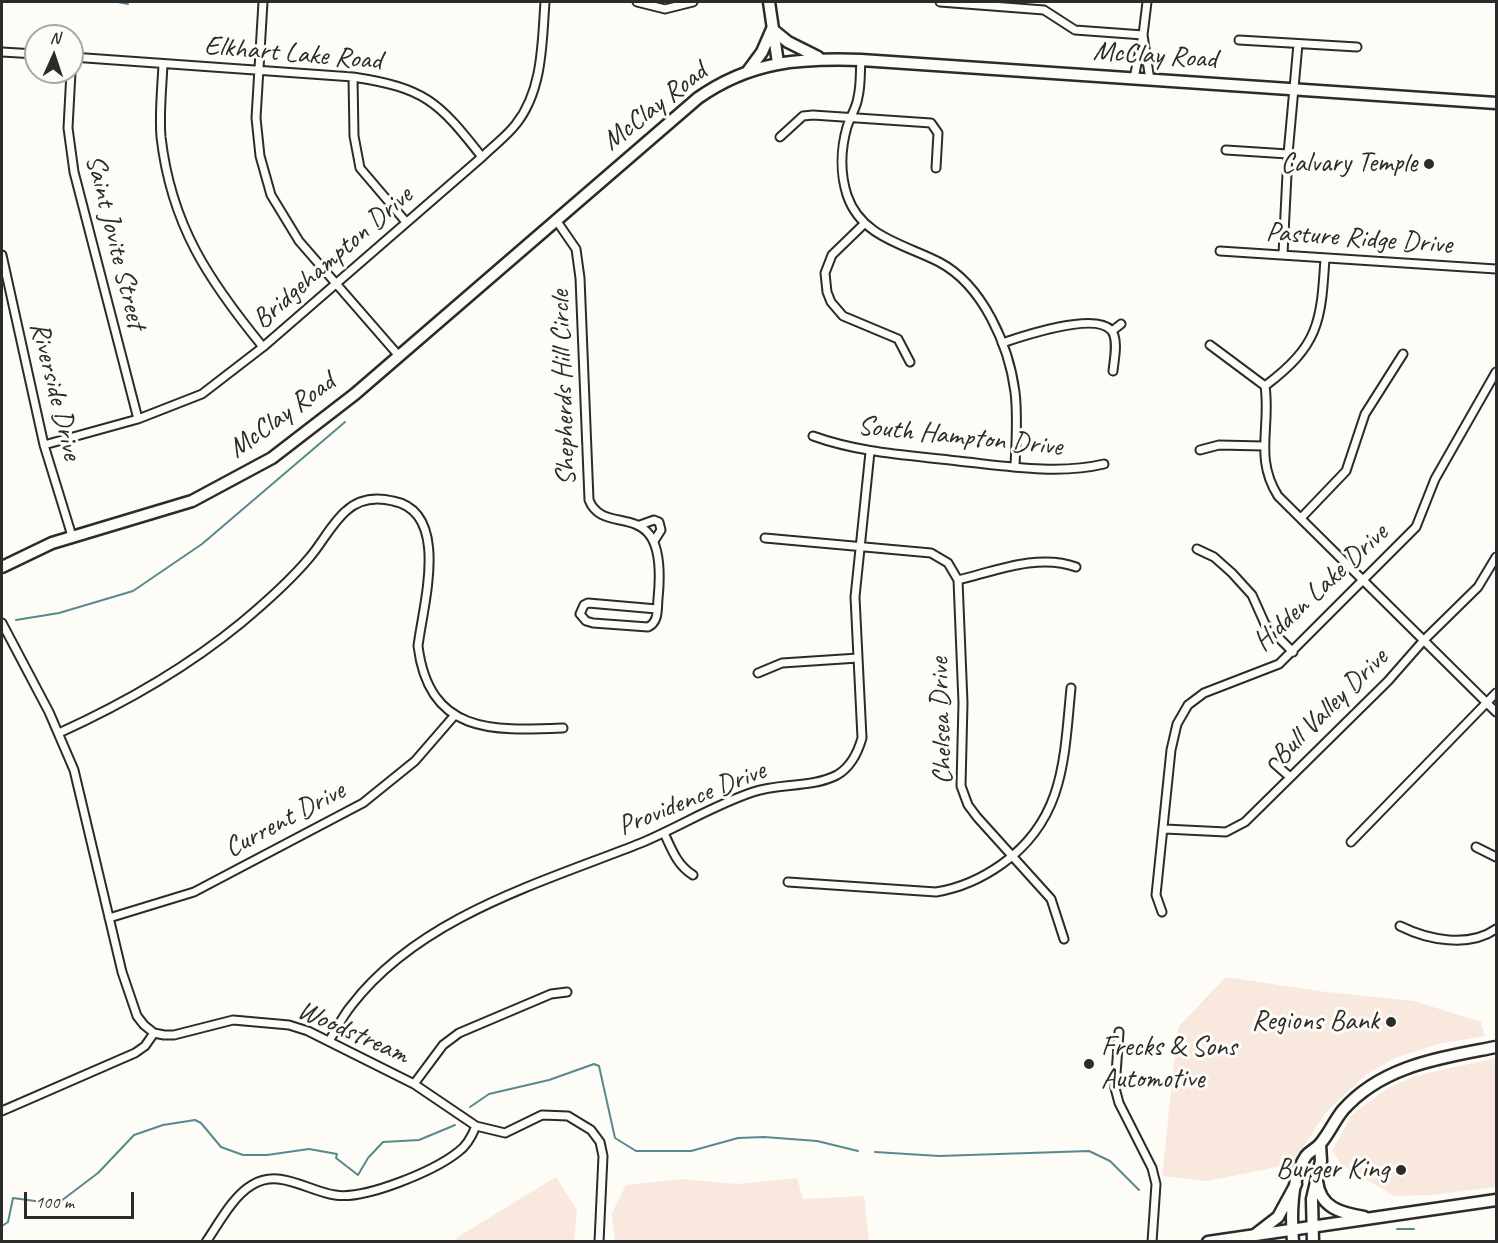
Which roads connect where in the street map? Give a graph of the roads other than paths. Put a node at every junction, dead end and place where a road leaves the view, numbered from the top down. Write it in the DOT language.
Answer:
graph roads {
  1 [pos="263,2"];
  2 [pos="545,2"];
  3 [pos="637,2"];
  4 [pos="693,2"];
  5 [pos="769,2"];
  6 [pos="940,2"];
  7 [pos="1147,2"];
  8 [pos="989,3"];
  9 [pos="772,29"];
  10 [pos="1143,35"];
  11 [pos="1239,40"];
  12 [pos="1298,44"];
  13 [pos="1357,47"];
  14 [pos="2,52"];
  15 [pos="24,53"];
  16 [pos="84,59"];
  17 [pos="820,59"];
  18 [pos="861,60"];
  19 [pos="778,63"];
  20 [pos="163,64"];
  21 [pos="258,71"];
  22 [pos="748,71"];
  23 [pos="353,77"];
  24 [pos="1134,78"];
  25 [pos="1150,80"];
  26 [pos="70,84"];
  27 [pos="1294,89"];
  28 [pos="1497,103"];
  29 [pos="850,118"];
  30 [pos="944,122"];
  31 [pos="937,128"];
  32 [pos="780,137"];
  33 [pos="1226,150"];
  34 [pos="1288,154"];
  35 [pos="482,157"];
  36 [pos="936,168"];
  37 [pos="556,220"];
  38 [pos="406,222"];
  39 [pos="864,224"];
  40 [pos="1220,251"];
  41 [pos="1283,254"];
  42 [pos="2,255"];
  43 [pos="1325,258"];
  44 [pos="1497,269"];
  45 [pos="336,283"];
  46 [pos="1120,324"];
  47 [pos="1112,331"];
  48 [pos="1002,343"];
  49 [pos="1210,345"];
  50 [pos="263,347"];
  51 [pos="1403,354"];
  52 [pos="399,356"];
  53 [pos="910,362"];
  54 [pos="1113,372"];
  55 [pos="1497,372"];
  56 [pos="1265,386"];
  57 [pos="138,419"];
  58 [pos="813,436"];
  59 [pos="44,445"];
  60 [pos="1263,446"];
  61 [pos="1200,450"];
  62 [pos="870,452"];
  63 [pos="1104,464"];
  64 [pos="1014,466"];
  65 [pos="1301,518"];
  66 [pos="640,525"];
  67 [pos="72,536"];
  68 [pos="765,538"];
  69 [pos="654,541"];
  70 [pos="859,545"];
  71 [pos="1197,549"];
  72 [pos="1497,557"];
  73 [pos="2,567"];
  74 [pos="1076,567"];
  75 [pos="958,580"];
  76 [pos="1365,581"];
  77 [pos="657,609"];
  78 [pos="2,623"];
  79 [pos="1424,639"];
  80 [pos="1293,652"];
  81 [pos="858,658"];
  82 [pos="758,673"];
  83 [pos="1071,688"];
  84 [pos="1497,693"];
  85 [pos="1487,703"];
  86 [pos="1497,712"];
  87 [pos="454,716"];
  88 [pos="563,728"];
  89 [pos="59,733"];
  90 [pos="1274,763"];
  91 [pos="1290,777"];
  92 [pos="1165,829"];
  93 [pos="664,833"];
  94 [pos="1351,842"];
  95 [pos="1476,847"];
  96 [pos="1014,855"];
  97 [pos="1497,857"];
  98 [pos="693,875"];
  99 [pos="788,882"];
  100 [pos="1162,912"];
  101 [pos="110,918"];
  102 [pos="1400,926"];
  103 [pos="1497,929"];
  104 [pos="1064,939"];
  105 [pos="567,992"];
  106 [pos="1119,1032"];
  107 [pos="154,1033"];
  108 [pos="329,1041"];
  109 [pos="1497,1047"];
  110 [pos="414,1084"];
  111 [pos="2,1112"];
  112 [pos="476,1126"];
  113 [pos="1320,1144"];
  114 [pos="1316,1175"];
  115 [pos="1298,1182"];
  116 [pos="1497,1200"];
  117 [pos="1364,1217"];
  118 [pos="1311,1226"];
  119 [pos="1292,1229"];
  120 [pos="1256,1234"];
  121 [pos="206,1242"];
  122 [pos="599,1242"];
  123 [pos="1152,1242"];
  124 [pos="1208,1242"];
  125 [pos="1293,1242"];
  126 [pos="1312,1242"];
  1 -- 21 [label="street"];
  2 -- 35 [label="street, Bridgehampton Drive"];
  3 -- 4 [label="street"];
  5 -- 9 [label="main road"];
  6 -- 8 [label="street"];
  7 -- 10 [label="street"];
  8 -- 10 [label="street"];
  9 -- 17 [label="main road"];
  9 -- 19 [label="main road"];
  9 -- 22 [label="main road"];
  10 -- 24 [label="street"];
  10 -- 25 [label="street"];
  11 -- 12 [label="street"];
  12 -- 13 [label="street"];
  12 -- 27 [label="street"];
  14 -- 15 [label="street"];
  16 -- 20 [label="street, Elkhart Lake Road"];
  17 -- 18 [label="main road, McClay Road"];
  17 -- 19 [label="main road, McClay Road"];
  18 -- 24 [label="main road, McClay Road"];
  18 -- 29 [label="street"];
  19 -- 22 [label="main road, McClay Road"];
  20 -- 21 [label="street, Elkhart Lake Road"];
  20 -- 50 [label="street"];
  21 -- 23 [label="street, Elkhart Lake Road"];
  21 -- 45 [label="street"];
  22 -- 37 [label="main road, McClay Road"];
  23 -- 35 [label="street, Elkhart Lake Road"];
  23 -- 38 [label="street"];
  24 -- 25 [label="main road, McClay Road"];
  25 -- 27 [label="main road, McClay Road"];
  26 -- 57 [label="street, Saint Jovite Street"];
  27 -- 28 [label="main road, McClay Road"];
  27 -- 34 [label="street"];
  29 -- 31 [label="street"];
  29 -- 32 [label="street"];
  29 -- 39 [label="street"];
  30 -- 31 [label="street"];
  31 -- 36 [label="street"];
  33 -- 34 [label="street"];
  34 -- 41 [label="street"];
  35 -- 38 [label="street, Bridgehampton Drive"];
  37 -- 52 [label="main road, McClay Road"];
  37 -- 66 [label="street, Shepherds Hill Circle"];
  38 -- 45 [label="street, Bridgehampton Drive"];
  39 -- 48 [label="street"];
  39 -- 53 [label="street"];
  40 -- 41 [label="street, Pasture Ridge Drive"];
  41 -- 43 [label="street, Pasture Ridge Drive"];
  42 -- 59 [label="street, Riverside Drive"];
  43 -- 44 [label="street, Pasture Ridge Drive"];
  43 -- 56 [label="street"];
  45 -- 50 [label="street, Bridgehampton Drive"];
  45 -- 52 [label="street"];
  46 -- 47 [label="street"];
  47 -- 48 [label="street"];
  47 -- 54 [label="street"];
  48 -- 64 [label="street"];
  49 -- 56 [label="street"];
  50 -- 57 [label="street, Bridgehampton Drive"];
  51 -- 65 [label="street"];
  52 -- 67 [label="main road, McClay Road"];
  55 -- 76 [label="street, Hidden Lake Drive"];
  56 -- 60 [label="street"];
  57 -- 59 [label="street, Bridgehampton Drive"];
  58 -- 62 [label="street, South Hampton Drive"];
  59 -- 67 [label="street, Riverside Drive"];
  60 -- 61 [label="street"];
  60 -- 65 [label="street"];
  62 -- 64 [label="street, South Hampton Drive"];
  62 -- 70 [label="street, Providence Drive"];
  63 -- 64 [label="street, South Hampton Drive"];
  65 -- 76 [label="street"];
  66 -- 69 [label="street, Shepherds Hill Circle"];
  66 -- 69 [label="street, Shepherds Hill Circle"];
  67 -- 73 [label="main road, McClay Road"];
  68 -- 70 [label="street"];
  69 -- 77 [label="street, Shepherds Hill Circle"];
  70 -- 75 [label="street"];
  70 -- 81 [label="street, Providence Drive"];
  71 -- 80 [label="street"];
  72 -- 79 [label="street, Bull Valley Drive"];
  74 -- 75 [label="street"];
  75 -- 96 [label="street, Chelsea Drive"];
  76 -- 79 [label="street"];
  76 -- 80 [label="street, Hidden Lake Drive"];
  77 -- 77 [label="street"];
  78 -- 89 [label="street"];
  79 -- 85 [label="street"];
  79 -- 91 [label="street, Bull Valley Drive"];
  80 -- 92 [label="street, Hidden Lake Drive"];
  81 -- 82 [label="street"];
  81 -- 93 [label="street, Providence Drive"];
  83 -- 96 [label="street"];
  84 -- 85 [label="street"];
  85 -- 86 [label="street"];
  85 -- 94 [label="street"];
  87 -- 88 [label="street"];
  87 -- 89 [label="street"];
  87 -- 101 [label="street, Current Drive"];
  89 -- 101 [label="street"];
  90 -- 91 [label="street"];
  91 -- 92 [label="street, Bull Valley Drive"];
  92 -- 100 [label="street, Hidden Lake Drive"];
  93 -- 98 [label="street"];
  93 -- 108 [label="street, Providence Drive"];
  95 -- 97 [label="street"];
  96 -- 99 [label="street"];
  96 -- 104 [label="street, Chelsea Drive"];
  101 -- 107 [label="street"];
  102 -- 103 [label="street"];
  105 -- 110 [label="street"];
  106 -- 123 [label="street"];
  107 -- 108 [label="street, Woodstream"];
  107 -- 111 [label="street"];
  108 -- 110 [label="street, Woodstream"];
  109 -- 113 [label="main road"];
  110 -- 112 [label="street, Woodstream"];
  112 -- 121 [label="street"];
  112 -- 122 [label="street, Woodstream"];
  113 -- 114 [label="main road"];
  113 -- 115 [label="main road"];
  114 -- 117 [label="main road"];
  114 -- 118 [label="main road"];
  115 -- 119 [label="main road"];
  115 -- 120 [label="main road"];
  116 -- 117 [label="main road"];
  117 -- 118 [label="main road"];
  118 -- 119 [label="main road"];
  118 -- 126 [label="main road"];
  119 -- 120 [label="main road"];
  119 -- 125 [label="main road"];
  120 -- 124 [label="main road"];
}
